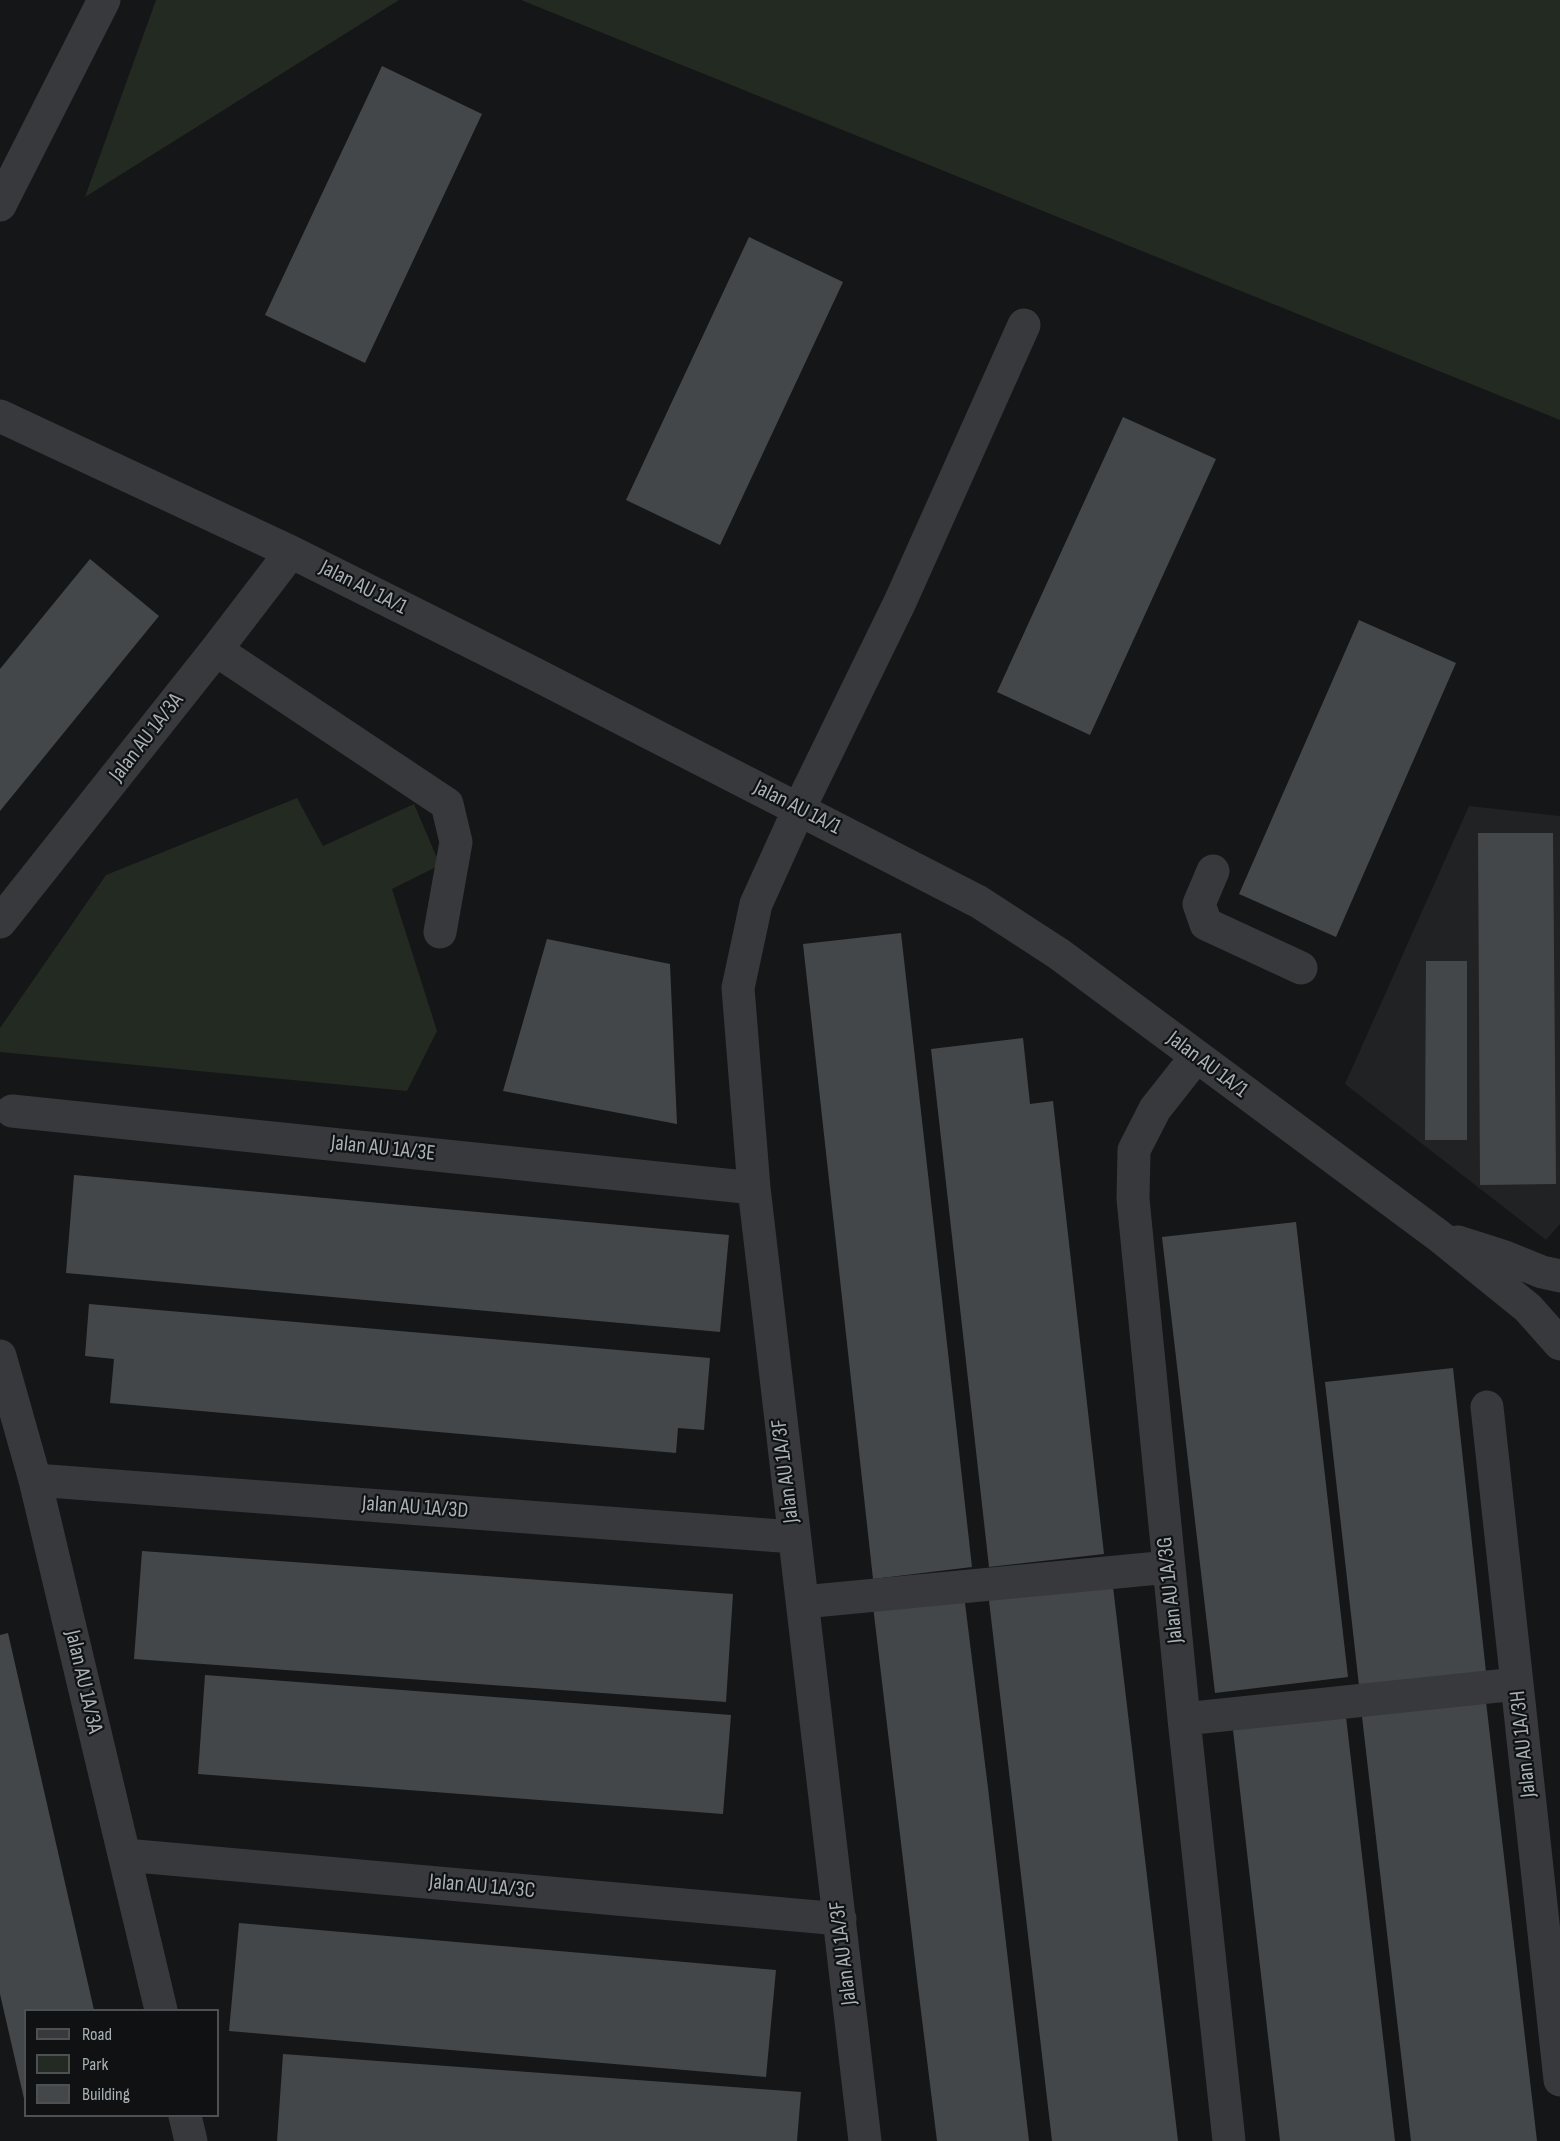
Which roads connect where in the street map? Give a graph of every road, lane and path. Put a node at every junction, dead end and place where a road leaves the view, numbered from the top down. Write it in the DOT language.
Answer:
graph roads {
  1 [pos="104,0"];
  2 [pos="0,205"];
  3 [pos="1023,325"];
  4 [pos="0,416"];
  5 [pos="291,552"];
  6 [pos="216,650"];
  7 [pos="799,809"];
  8 [pos="1213,871"];
  9 [pos="0,922"];
  10 [pos="440,932"];
  11 [pos="1301,968"];
  12 [pos="1196,1057"];
  13 [pos="12,1111"];
  14 [pos="754,1188"];
  15 [pos="1439,1236"];
  16 [pos="1560,1276"];
  17 [pos="1560,1305"];
  18 [pos="1528,1308"];
  19 [pos="1560,1344"];
  20 [pos="0,1356"];
  21 [pos="1487,1407"];
  22 [pos="35,1480"];
  23 [pos="794,1537"];
  24 [pos="1169,1567"];
  25 [pos="803,1602"];
  26 [pos="1517,1684"];
  27 [pos="1184,1719"];
  28 [pos="125,1855"];
  29 [pos="840,1919"];
  30 [pos="161,2009"];
  31 [pos="1560,2080"];
  32 [pos="185,2117"];
  33 [pos="191,2141"];
  34 [pos="865,2141"];
  35 [pos="1229,2141"];
  1 -- 2 [label="street"];
  3 -- 7 [label="street, Jalan AU 1A/3F"];
  4 -- 5 [label="street, Jalan AU 1A/1"];
  5 -- 6 [label="street, Jalan AU 1A/3A"];
  5 -- 7 [label="street, Jalan AU 1A/1"];
  6 -- 9 [label="street, Jalan AU 1A/3A"];
  6 -- 10 [label="street"];
  7 -- 12 [label="street, Jalan AU 1A/1"];
  7 -- 14 [label="street, Jalan AU 1A/3F"];
  8 -- 11 [label="street"];
  12 -- 15 [label="street, Jalan AU 1A/1"];
  12 -- 24 [label="street, Jalan AU 1A/3G"];
  13 -- 14 [label="street, Jalan AU 1A/3E"];
  14 -- 23 [label="street, Jalan AU 1A/3F"];
  15 -- 16 [label="street"];
  15 -- 18 [label="street, Jalan AU 1A/1"];
  17 -- 18 [label="street"];
  18 -- 19 [label="street, Jalan AU 1A/1"];
  20 -- 22 [label="street, Jalan AU 1A/3A"];
  21 -- 26 [label="street, Jalan AU 1A/3H"];
  22 -- 23 [label="street, Jalan AU 1A/3D"];
  22 -- 28 [label="street, Jalan AU 1A/3A"];
  23 -- 25 [label="street, Jalan AU 1A/3F"];
  24 -- 25 [label="street"];
  24 -- 27 [label="street, Jalan AU 1A/3G"];
  25 -- 29 [label="street, Jalan AU 1A/3F"];
  26 -- 27 [label="street"];
  26 -- 31 [label="street, Jalan AU 1A/3H"];
  27 -- 35 [label="street, Jalan AU 1A/3G"];
  28 -- 29 [label="street, Jalan AU 1A/3C"];
  28 -- 30 [label="street, Jalan AU 1A/3A"];
  29 -- 34 [label="street, Jalan AU 1A/3F"];
  32 -- 33 [label="street"];
}
